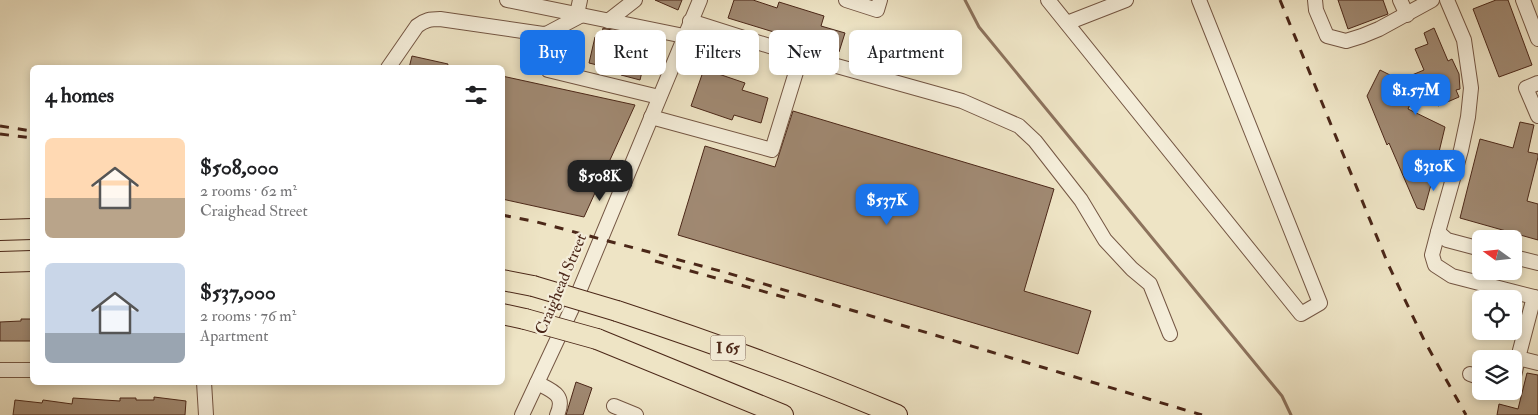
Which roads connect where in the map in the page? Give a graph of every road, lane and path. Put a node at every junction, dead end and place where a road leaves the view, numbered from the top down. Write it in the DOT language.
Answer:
graph roads {
  1 [pos="507,0"];
  2 [pos="580,0"];
  3 [pos="635,0"];
  4 [pos="700,0"];
  5 [pos="846,0"];
  6 [pos="880,0"];
  7 [pos="1048,0"];
  8 [pos="1126,0"];
  9 [pos="1199,0"];
  10 [pos="1315,0"];
  11 [pos="1400,0"];
  12 [pos="1432,0"];
  13 [pos="1447,0"];
  14 [pos="1523,0"];
  15 [pos="579,15"];
  16 [pos="1407,15"];
  17 [pos="608,21"];
  18 [pos="690,21"];
  19 [pos="1066,22"];
  20 [pos="553,30"];
  21 [pos="686,30"];
  22 [pos="520,31"];
  23 [pos="676,34"];
  24 [pos="1538,39"];
  25 [pos="769,46"];
  26 [pos="676,55"];
  27 [pos="390,65"];
  28 [pos="839,67"];
  29 [pos="568,75"];
  30 [pos="795,75"];
  31 [pos="1538,83"];
  32 [pos="658,97"];
  33 [pos="651,116"];
  34 [pos="1538,116"];
  35 [pos="30,229"];
  36 [pos="0,230"];
  37 [pos="1438,232"];
  38 [pos="1472,247"];
  39 [pos="1522,259"];
  40 [pos="30,261"];
  41 [pos="0,262"];
  42 [pos="1538,263"];
  43 [pos="505,281"];
  44 [pos="1536,298"];
  45 [pos="505,315"];
  46 [pos="1170,334"];
  47 [pos="1520,350"];
  48 [pos="1522,359"];
  49 [pos="1538,363"];
  50 [pos="0,370"];
  51 [pos="30,370"];
  52 [pos="537,382"];
  53 [pos="204,385"];
  54 [pos="614,406"];
  55 [pos="206,415"];
  56 [pos="522,415"];
  57 [pos="557,415"];
  58 [pos="636,415"];
  59 [pos="783,415"];
  60 [pos="896,415"];
  1 -- 15 [label="street"];
  2 -- 15 [label="street"];
  3 -- 17 [label="street"];
  4 -- 18 [label="street, Craighead Street"];
  5 -- 6 [label="street"];
  7 -- 19 [label="street"];
  8 -- 19 [label="street"];
  9 -- 19 [label="street"];
  10 -- 16 [label="street"];
  11 -- 16 [label="street"];
  12 -- 16 [label="street"];
  13 -- 37 [label="street"];
  14 -- 24 [label="street"];
  15 -- 17 [label="street"];
  15 -- 20 [label="street"];
  17 -- 23 [label="street"];
  18 -- 21 [label="street, Craighead Street"];
  18 -- 25 [label="street"];
  22 -- 27 [label="street"];
  26 -- 32 [label="street, Craighead Street"];
  28 -- 46 [label="street"];
  29 -- 32 [label="street"];
  30 -- 33 [label="street"];
  31 -- 34 [label="street"];
  32 -- 33 [label="street, Craighead Street"];
  33 -- 52 [label="street, Craighead Street"];
  35 -- 36 [label="highway"];
  37 -- 38 [label="street"];
  37 -- 44 [label="street"];
  39 -- 42 [label="street"];
  40 -- 41 [label="highway"];
  43 -- 60 [label="highway, I 65, bridge"];
  44 -- 47 [label="street"];
  45 -- 59 [label="highway, I 65, bridge"];
  48 -- 49 [label="street"];
  50 -- 51 [label="street"];
  52 -- 56 [label="street, Craighead Street"];
  52 -- 57 [label="street"];
  53 -- 55 [label="street"];
  54 -- 58 [label="street"];
}
